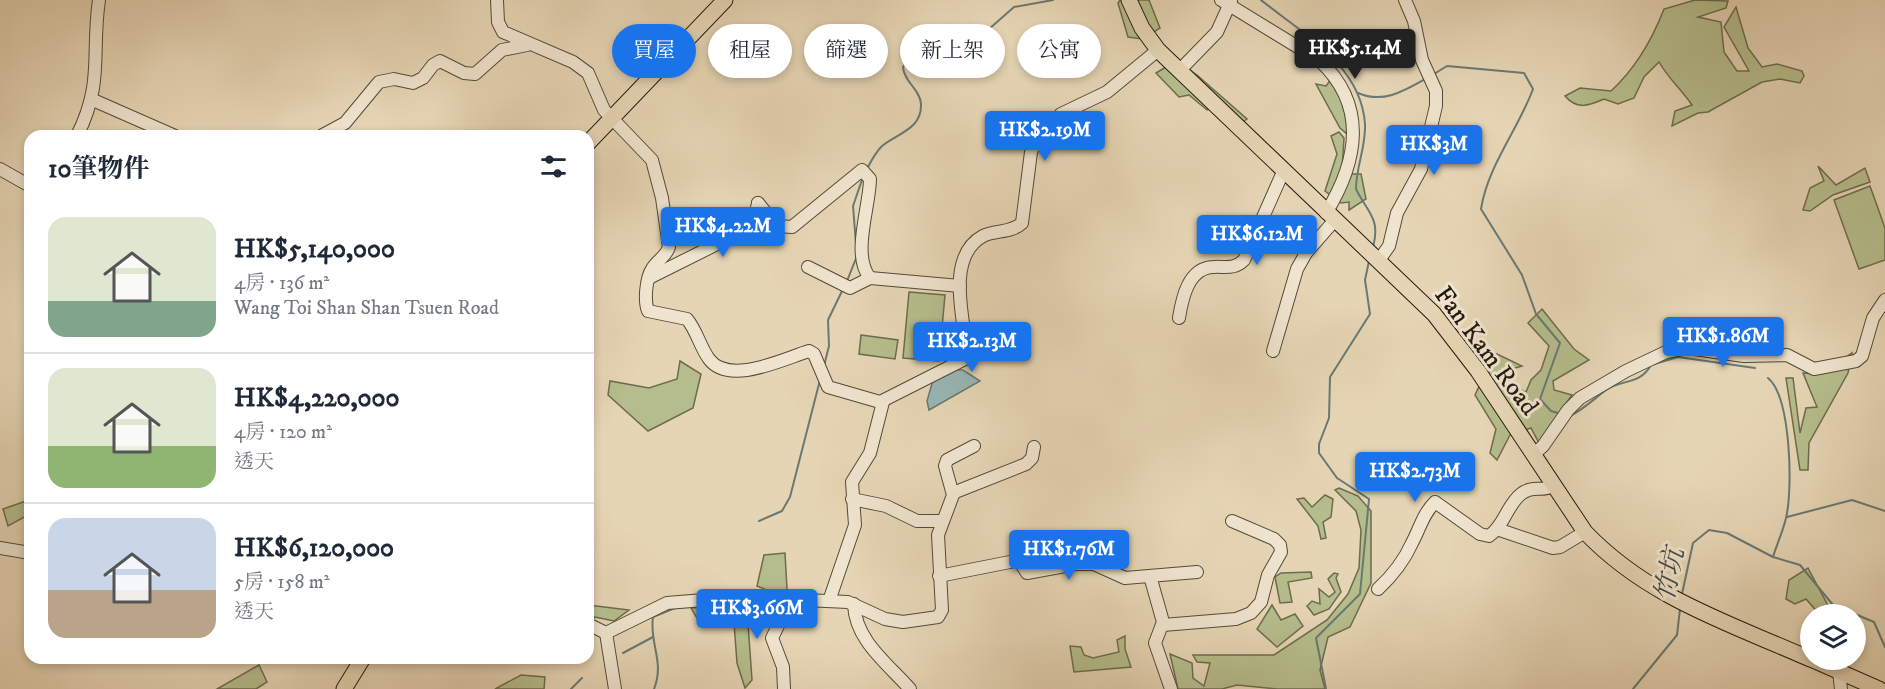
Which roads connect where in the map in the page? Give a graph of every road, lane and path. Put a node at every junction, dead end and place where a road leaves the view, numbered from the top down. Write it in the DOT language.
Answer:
graph roads {
  1 [pos="99,0"];
  2 [pos="497,0"];
  3 [pos="725,0"];
  4 [pos="1129,0"];
  5 [pos="1405,0"];
  6 [pos="1228,2"];
  7 [pos="528,45"];
  8 [pos="1158,50"];
  9 [pos="1179,71"];
  10 [pos="93,100"];
  11 [pos="612,119"];
  12 [pos="80,130"];
  13 [pos="162,130"];
  14 [pos="332,130"];
  15 [pos="594,137"];
  16 [pos="0,169"];
  17 [pos="1283,172"];
  18 [pos="24,183"];
  19 [pos="1330,217"];
  20 [pos="1379,260"];
  21 [pos="807,267"];
  22 [pos="649,278"];
  23 [pos="870,278"];
  24 [pos="960,286"];
  25 [pos="1885,300"];
  26 [pos="1179,318"];
  27 [pos="1272,351"];
  28 [pos="883,402"];
  29 [pos="974,446"];
  30 [pos="1034,447"];
  31 [pos="1533,454"];
  32 [pos="1553,486"];
  33 [pos="952,493"];
  34 [pos="852,499"];
  35 [pos="942,521"];
  36 [pos="1232,521"];
  37 [pos="1497,529"];
  38 [pos="1585,532"];
  39 [pos="0,548"];
  40 [pos="24,552"];
  41 [pos="1197,572"];
  42 [pos="939,576"];
  43 [pos="1150,576"];
  44 [pos="1378,589"];
  45 [pos="791,599"];
  46 [pos="829,601"];
  47 [pos="854,604"];
  48 [pos="1163,625"];
  49 [pos="594,627"];
  50 [pos="606,633"];
  51 [pos="1800,655"];
  52 [pos="359,664"];
  53 [pos="1834,670"];
  54 [pos="1839,672"];
  55 [pos="344,689"];
  56 [pos="615,689"];
  57 [pos="784,689"];
  58 [pos="910,689"];
  59 [pos="1171,689"];
  60 [pos="1841,689"];
  61 [pos="1880,689"];
  1 -- 10 [label="street"];
  2 -- 7 [label="street"];
  3 -- 11 [label="main road"];
  4 -- 8 [label="main road, Fan Kam Road"];
  5 -- 20 [label="street"];
  6 -- 9 [label="street"];
  6 -- 19 [label="street"];
  7 -- 11 [label="street"];
  7 -- 14 [label="street"];
  8 -- 9 [label="main road, Fan Kam Road"];
  8 -- 24 [label="street"];
  9 -- 17 [label="main road, Fan Kam Road"];
  10 -- 12 [label="street"];
  10 -- 13 [label="street"];
  11 -- 15 [label="main road"];
  11 -- 22 [label="street"];
  16 -- 18 [label="street"];
  17 -- 19 [label="main road, Fan Kam Road"];
  17 -- 26 [label="street"];
  19 -- 20 [label="main road, Fan Kam Road"];
  19 -- 27 [label="street"];
  20 -- 31 [label="main road, Fan Kam Road"];
  21 -- 23 [label="street"];
  22 -- 23 [label="street"];
  22 -- 28 [label="street"];
  23 -- 24 [label="street"];
  24 -- 28 [label="street"];
  25 -- 31 [label="street"];
  28 -- 34 [label="street"];
  29 -- 33 [label="street"];
  30 -- 33 [label="street"];
  31 -- 32 [label="main road, Fan Kam Road"];
  32 -- 37 [label="street"];
  32 -- 38 [label="main road, Fan Kam Road"];
  33 -- 35 [label="street"];
  34 -- 35 [label="street"];
  34 -- 46 [label="street"];
  35 -- 42 [label="street"];
  36 -- 48 [label="street"];
  37 -- 38 [label="street"];
  37 -- 44 [label="street"];
  38 -- 51 [label="main road, Fan Kam Road"];
  39 -- 40 [label="street"];
  41 -- 43 [label="street"];
  42 -- 43 [label="street"];
  42 -- 47 [label="street"];
  43 -- 48 [label="street"];
  45 -- 46 [label="street"];
  45 -- 50 [label="street"];
  45 -- 57 [label="street"];
  46 -- 47 [label="street"];
  47 -- 58 [label="street"];
  48 -- 59 [label="street"];
  49 -- 50 [label="street"];
  50 -- 56 [label="street"];
  52 -- 55 [label="main road"];
  53 -- 54 [label="main road, Fan Kam Road"];
  54 -- 60 [label="street"];
  54 -- 61 [label="main road, Fan Kam Road"];
}
